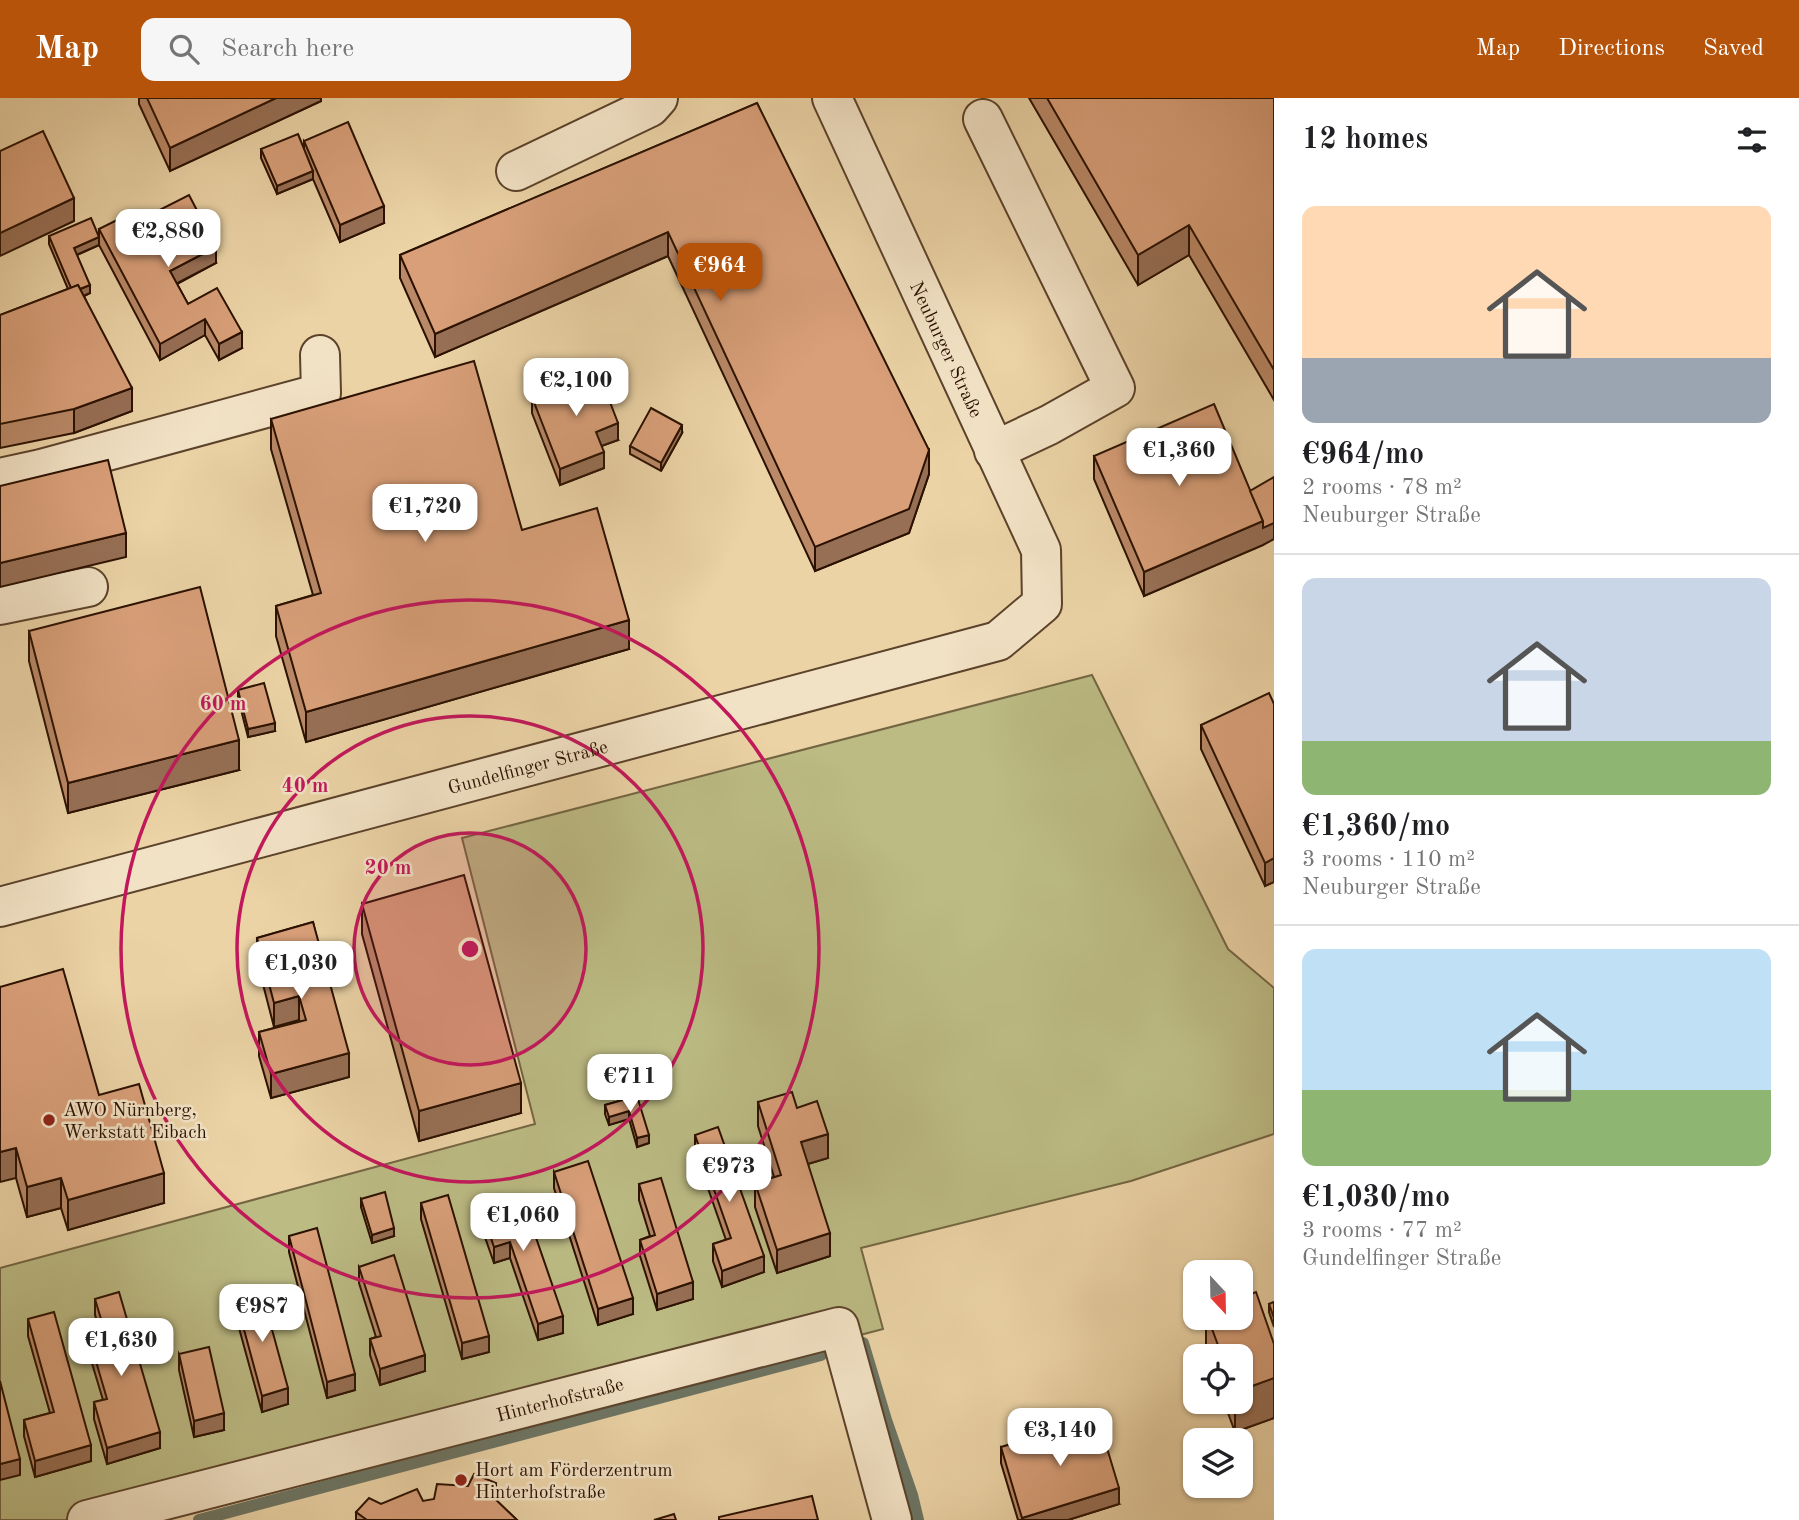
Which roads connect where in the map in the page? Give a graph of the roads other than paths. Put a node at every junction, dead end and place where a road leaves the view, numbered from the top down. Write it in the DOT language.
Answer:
graph roads {
  1 [pos="658,98"];
  2 [pos="832,98"];
  3 [pos="983,119"];
  4 [pos="516,171"];
  5 [pos="320,355"];
  6 [pos="995,451"];
  7 [pos="0,478"];
  8 [pos="88,587"];
  9 [pos="1042,604"];
  10 [pos="0,606"];
  11 [pos="0,907"];
  12 [pos="87,1520"];
  13 [pos="892,1520"];
  1 -- 4 [label="street"];
  2 -- 6 [label="street, Neuburger Straße"];
  3 -- 6 [label="street"];
  5 -- 7 [label="street"];
  6 -- 9 [label="street, Neuburger Straße"];
  8 -- 10 [label="street"];
  9 -- 11 [label="street, Gundelfinger Straße"];
  12 -- 13 [label="street, Hinterhofstraße"];
}
